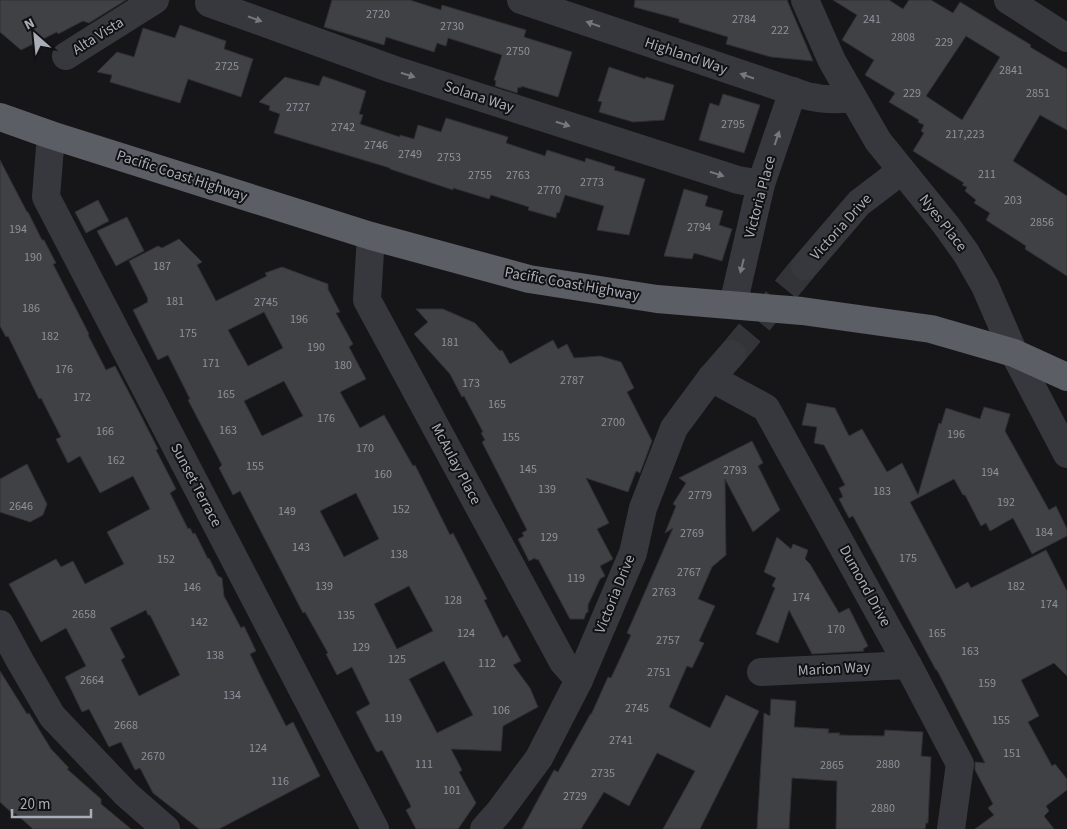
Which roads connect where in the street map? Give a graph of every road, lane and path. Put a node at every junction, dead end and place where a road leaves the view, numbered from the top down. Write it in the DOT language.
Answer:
graph roads {
  1 [pos="155,0"];
  2 [pos="521,0"];
  3 [pos="805,0"];
  4 [pos="1008,0"];
  5 [pos="206,1"];
  6 [pos="1067,38"];
  7 [pos="66,56"];
  8 [pos="793,91"];
  9 [pos="853,98"];
  10 [pos="0,117"];
  11 [pos="51,134"];
  12 [pos="901,171"];
  13 [pos="760,184"];
  14 [pos="371,236"];
  15 [pos="805,266"];
  16 [pos="732,305"];
  17 [pos="732,354"];
  18 [pos="1014,354"];
  19 [pos="1067,377"];
  20 [pos="711,378"];
  21 [pos="1067,454"];
  22 [pos="0,624"];
  23 [pos="908,665"];
  24 [pos="761,672"];
  25 [pos="579,680"];
  26 [pos="166,829"];
  27 [pos="375,829"];
  28 [pos="484,829"];
  29 [pos="951,829"];
  1 -- 7 [label="street, Alta Vista"];
  8 -- 2 [label="street, Highland Way, one-way"];
  3 -- 9 [label="street, Nyes Place"];
  4 -- 6 [label="street"];
  5 -- 13 [label="street, Solana Way, one-way"];
  8 -- 9 [label="street, Highland Way"];
  13 -- 8 [label="street, Victoria Place, one-way"];
  9 -- 12 [label="street, Nyes Place"];
  10 -- 11 [label="highway, Pacific Coast Highway"];
  11 -- 14 [label="highway, Pacific Coast Highway"];
  11 -- 27 [label="street, Sunset Terrace"];
  12 -- 15 [label="street, Victoria Drive"];
  12 -- 18 [label="street, Nyes Place"];
  13 -- 16 [label="street, Victoria Place, one-way"];
  14 -- 16 [label="highway, Pacific Coast Highway"];
  14 -- 25 [label="street, McAulay Place"];
  16 -- 18 [label="highway, Pacific Coast Highway"];
  17 -- 20 [label="street, Victoria Drive"];
  18 -- 19 [label="highway, Pacific Coast Highway"];
  18 -- 21 [label="street, Nyes Place"];
  20 -- 23 [label="street, Dumond Drive"];
  20 -- 25 [label="street, Victoria Drive"];
  22 -- 26 [label="street"];
  23 -- 24 [label="street, Marion Way"];
  23 -- 29 [label="street, Dumond Drive"];
  25 -- 28 [label="street, Victoria Drive"];
}
